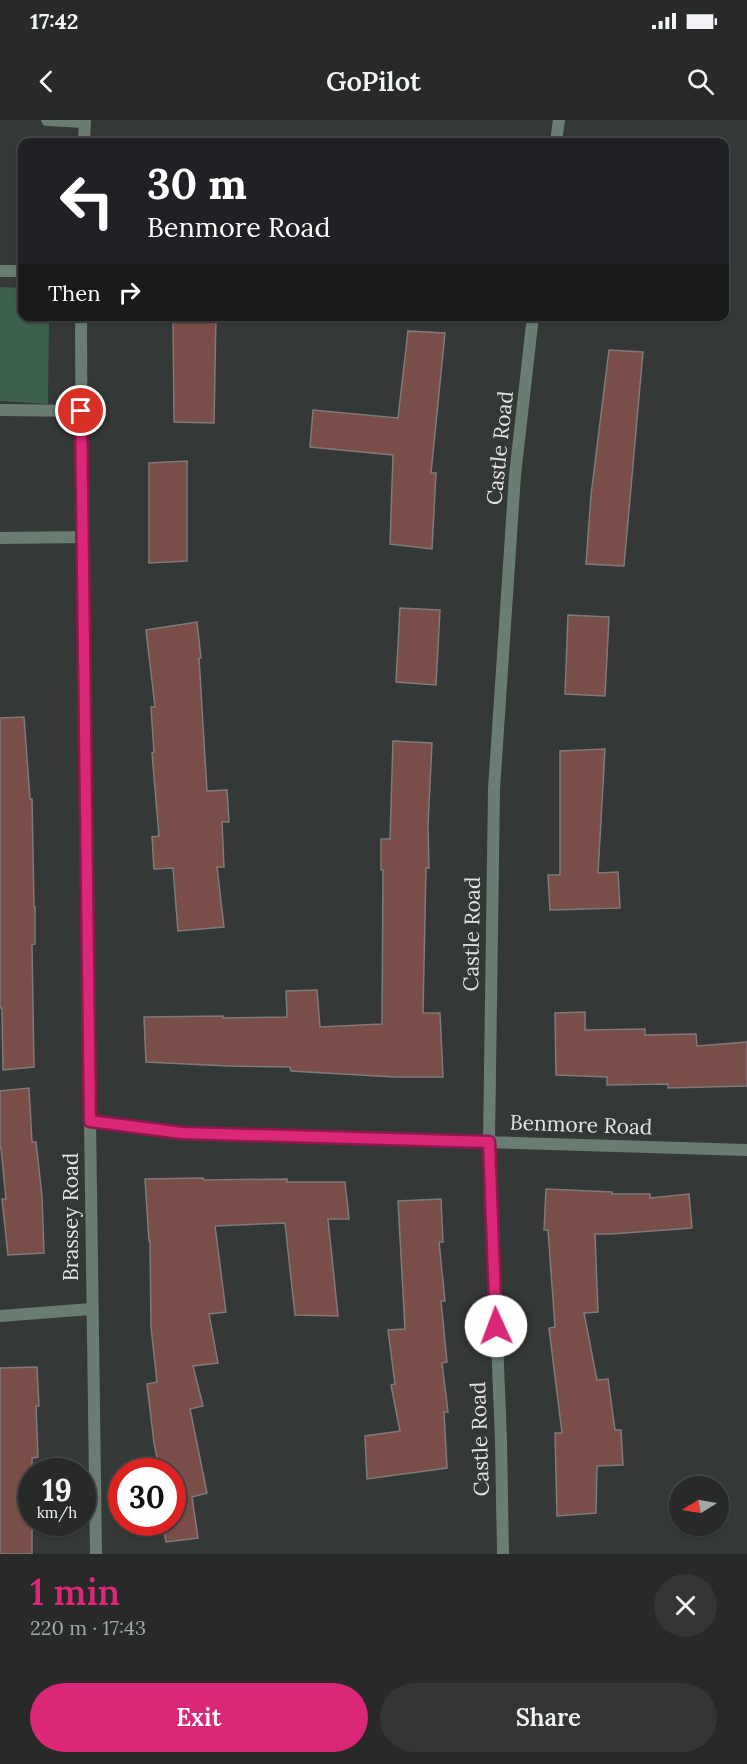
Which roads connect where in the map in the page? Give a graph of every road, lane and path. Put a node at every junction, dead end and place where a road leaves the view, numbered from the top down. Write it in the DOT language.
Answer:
graph roads {
  1 [pos="47,120"];
  2 [pos="559,120"];
  3 [pos="85,121"];
  4 [pos="84,138"];
  5 [pos="557,138"];
  6 [pos="0,271"];
  7 [pos="18,271"];
  8 [pos="81,321"];
  9 [pos="532,321"];
  10 [pos="0,410"];
  11 [pos="81,411"];
  12 [pos="82,537"];
  13 [pos="0,538"];
  14 [pos="90,1121"];
  15 [pos="489,1142"];
  16 [pos="747,1150"];
  17 [pos="91,1309"];
  18 [pos="0,1316"];
  19 [pos="96,1554"];
  20 [pos="502,1554"];
  1 -- 3 [label="street"];
  2 -- 5 [label="street"];
  3 -- 4 [label="street"];
  6 -- 7 [label="street"];
  8 -- 11 [label="street, Brassey Road"];
  9 -- 15 [label="street, Castle Road"];
  10 -- 11 [label="street"];
  11 -- 12 [label="street, Brassey Road"];
  12 -- 13 [label="street"];
  12 -- 14 [label="street, Brassey Road"];
  14 -- 15 [label="street, Benmore Road"];
  14 -- 17 [label="street, Brassey Road"];
  15 -- 16 [label="street, Benmore Road"];
  15 -- 20 [label="street, Castle Road"];
  17 -- 18 [label="street"];
  17 -- 19 [label="street, Brassey Road"];
}
